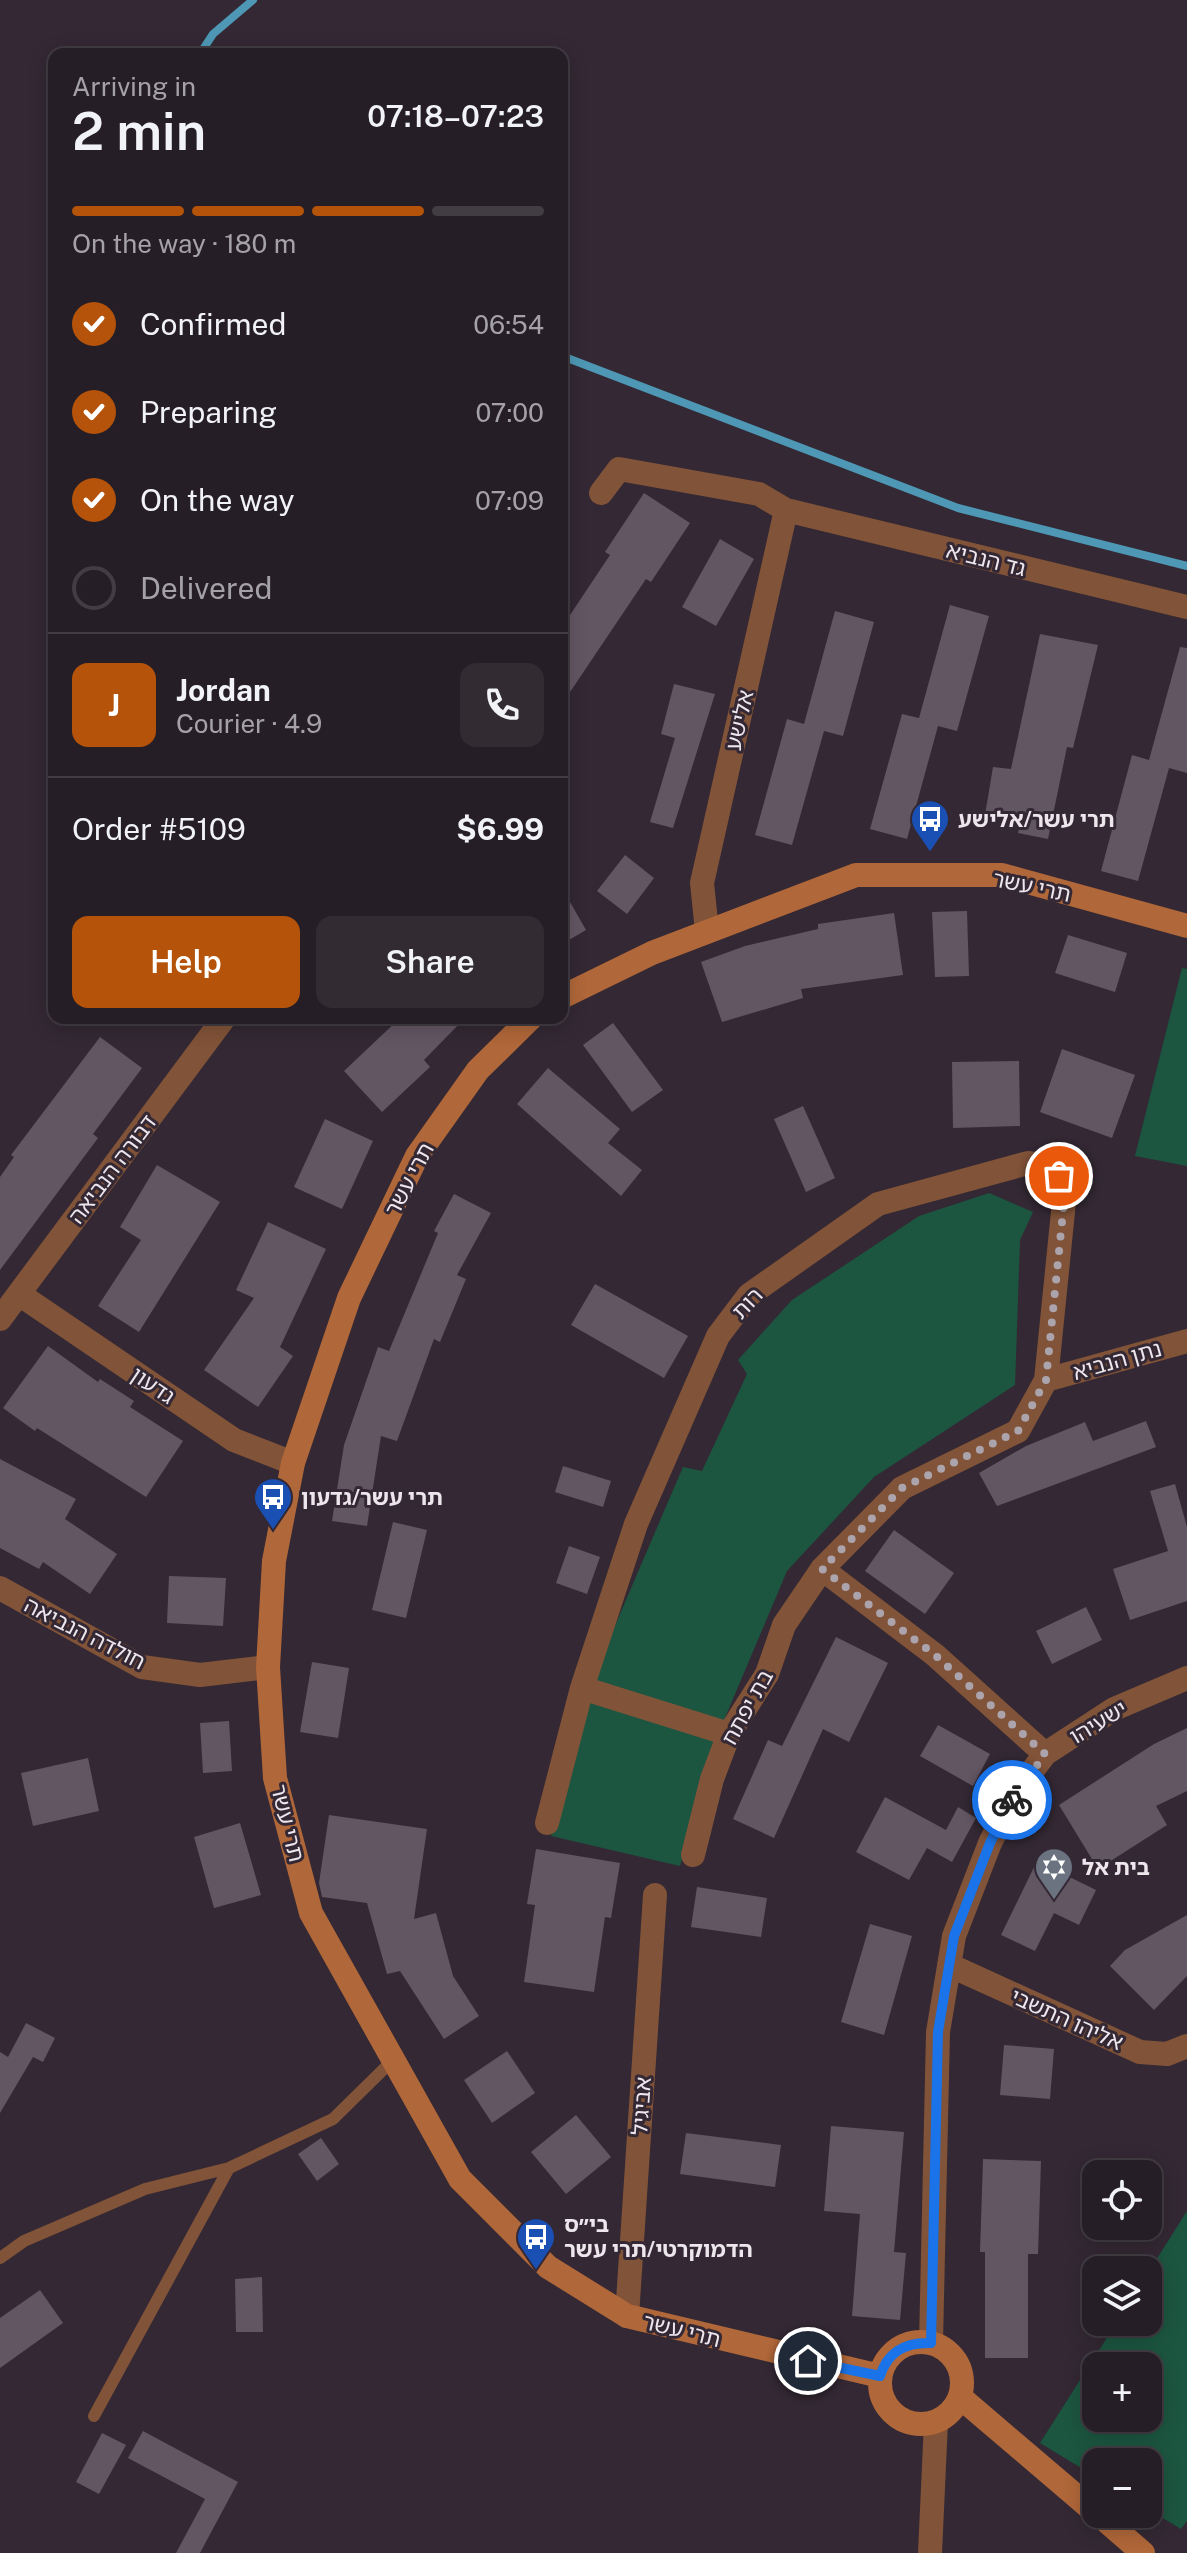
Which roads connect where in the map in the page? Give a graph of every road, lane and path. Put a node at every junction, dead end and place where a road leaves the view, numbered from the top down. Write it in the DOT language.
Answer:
graph roads {
  1 [pos="601,493"];
  2 [pos="786,510"];
  3 [pos="1187,607"];
  4 [pos="1187,926"];
  5 [pos="707,931"];
  6 [pos="568,994"];
  7 [pos="220,1024"];
  8 [pos="525,1024"];
  9 [pos="19,1294"];
  10 [pos="0,1319"];
  11 [pos="1187,1341"];
  12 [pos="1046,1380"];
  13 [pos="293,1463"];
  14 [pos="822,1569"];
  15 [pos="0,1588"];
  16 [pos="268,1667"];
  17 [pos="1187,1678"];
  18 [pos="582,1688"];
  19 [pos="729,1734"];
  20 [pos="1045,1754"];
  21 [pos="547,1823"];
  22 [pos="693,1855"];
  23 [pos="655,1895"];
  24 [pos="949,1965"];
  25 [pos="1187,2046"];
  26 [pos="394,2059"];
  27 [pos="229,2168"];
  28 [pos="0,2258"];
  29 [pos="627,2316"];
  30 [pos="931,2343"];
  31 [pos="880,2376"];
  32 [pos="960,2397"];
  33 [pos="94,2416"];
  34 [pos="936,2422"];
  35 [pos="1082,2500"];
  36 [pos="1114,2528"];
  37 [pos="930,2553"];
  38 [pos="1143,2553"];
  1 -- 2 [label="street, גד הנביא"];
  2 -- 3 [label="street, גד הנביא"];
  2 -- 5 [label="street, אלישע"];
  4 -- 5 [label="street, תרי עשר"];
  5 -- 6 [label="street, תרי עשר"];
  7 -- 9 [label="street, דבורה הנביאה"];
  8 -- 13 [label="street, תרי עשר"];
  9 -- 10 [label="street, דבורה הנביאה"];
  9 -- 13 [label="street, גדעון"];
  11 -- 12 [label="street, נתן הנביא"];
  12 -- 14 [label="street, בת יפתח"];
  12 -- 18 [label="street, רות"];
  13 -- 16 [label="street, תרי עשר"];
  14 -- 19 [label="street, בת יפתח"];
  14 -- 20 [label="street"];
  15 -- 16 [label="street, חולדה הנביאה"];
  16 -- 26 [label="street, תרי עשר"];
  17 -- 20 [label="street, ישעיהו"];
  18 -- 19 [label="street"];
  18 -- 21 [label="street, רות"];
  19 -- 22 [label="street, בת יפתח"];
  20 -- 24 [label="street, ישעיהו"];
  23 -- 29 [label="street, אביגיל"];
  24 -- 25 [label="street, אליהו התשבי"];
  24 -- 30 [label="street, ישעיהו"];
  26 -- 27 [label="lane"];
  26 -- 29 [label="street, תרי עשר"];
  27 -- 28 [label="lane"];
  27 -- 33 [label="lane"];
  29 -- 31 [label="street, תרי עשר"];
  30 -- 31 [label="street"];
  30 -- 32 [label="street"];
  31 -- 34 [label="street"];
  32 -- 34 [label="street"];
  32 -- 35 [label="street"];
  34 -- 37 [label="street"];
  36 -- 38 [label="street"];
}
